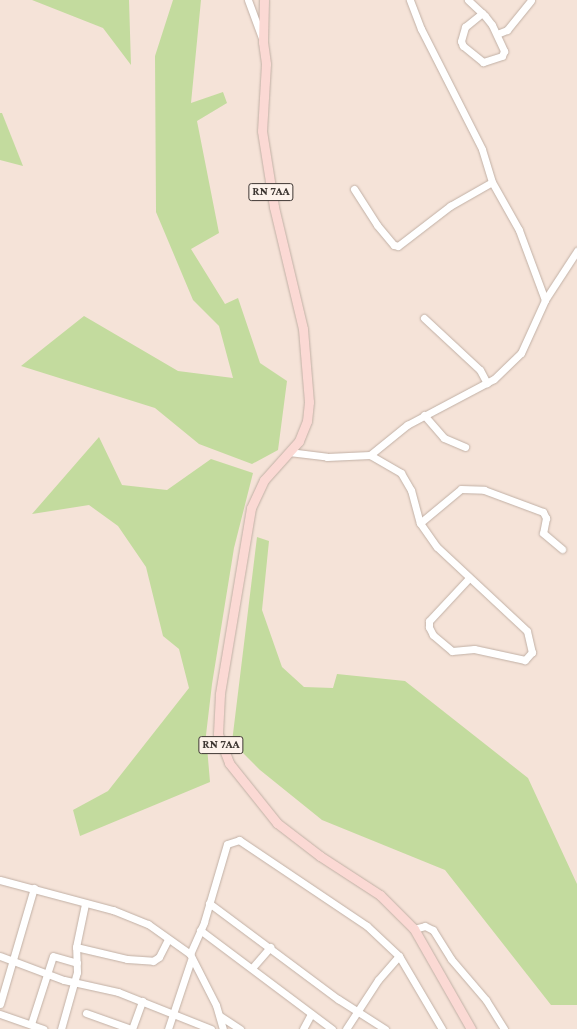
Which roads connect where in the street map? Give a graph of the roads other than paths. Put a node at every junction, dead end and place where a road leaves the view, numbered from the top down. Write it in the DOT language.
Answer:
graph roads {
  1 [pos="248,0"];
  2 [pos="264,0"];
  3 [pos="410,0"];
  4 [pos="468,0"];
  5 [pos="531,0"];
  6 [pos="482,13"];
  7 [pos="497,34"];
  8 [pos="263,42"];
  9 [pos="492,182"];
  10 [pos="354,189"];
  11 [pos="577,251"];
  12 [pos="545,300"];
  13 [pos="424,318"];
  14 [pos="487,383"];
  15 [pos="424,415"];
  16 [pos="465,447"];
  17 [pos="289,452"];
  18 [pos="370,455"];
  19 [pos="420,523"];
  20 [pos="562,549"];
  21 [pos="469,578"];
  22 [pos="1,880"];
  23 [pos="0,888"];
  24 [pos="34,888"];
  25 [pos="209,903"];
  26 [pos="85,904"];
  27 [pos="414,929"];
  28 [pos="200,930"];
  29 [pos="168,939"];
  30 [pos="76,947"];
  31 [pos="270,947"];
  32 [pos="0,956"];
  33 [pos="399,956"];
  34 [pos="190,957"];
  35 [pos="12,960"];
  36 [pos="77,963"];
  37 [pos="252,968"];
  38 [pos="46,973"];
  39 [pos="74,982"];
  40 [pos="142,1001"];
  41 [pos="0,1004"];
  42 [pos="358,1012"];
  43 [pos="86,1013"];
  44 [pos="0,1014"];
  45 [pos="172,1014"];
  46 [pos="312,1014"];
  47 [pos="220,1016"];
  48 [pos="31,1024"];
  49 [pos="202,1027"];
  50 [pos="43,1029"];
  51 [pos="61,1029"];
  52 [pos="131,1029"];
  53 [pos="168,1029"];
  54 [pos="211,1029"];
  55 [pos="223,1029"];
  56 [pos="240,1029"];
  57 [pos="303,1029"];
  58 [pos="332,1029"];
  59 [pos="346,1029"];
  60 [pos="385,1029"];
  61 [pos="442,1029"];
  62 [pos="471,1029"];
  63 [pos="504,1029"];
  1 -- 8 [label="street"];
  2 -- 8 [label="main road, RN 7AA"];
  3 -- 9 [label="street"];
  4 -- 6 [label="street"];
  5 -- 7 [label="street"];
  6 -- 7 [label="street"];
  6 -- 7 [label="street"];
  8 -- 17 [label="main road, RN 7AA"];
  9 -- 10 [label="street"];
  9 -- 12 [label="street"];
  11 -- 12 [label="street"];
  12 -- 14 [label="street"];
  13 -- 14 [label="street"];
  14 -- 15 [label="street"];
  15 -- 16 [label="street"];
  15 -- 18 [label="street"];
  17 -- 18 [label="street"];
  17 -- 27 [label="main road, RN 7AA"];
  18 -- 19 [label="street"];
  19 -- 20 [label="street"];
  19 -- 21 [label="street"];
  21 -- 21 [label="street"];
  22 -- 23 [label="street"];
  22 -- 24 [label="street"];
  24 -- 26 [label="street"];
  24 -- 35 [label="street"];
  25 -- 28 [label="street"];
  25 -- 31 [label="street"];
  25 -- 33 [label="street"];
  26 -- 29 [label="street"];
  26 -- 30 [label="street"];
  27 -- 62 [label="main road, RN 7AA"];
  27 -- 63 [label="street"];
  28 -- 34 [label="street"];
  28 -- 37 [label="street"];
  29 -- 30 [label="street"];
  29 -- 34 [label="street"];
  30 -- 36 [label="street"];
  31 -- 37 [label="street"];
  31 -- 42 [label="street"];
  32 -- 35 [label="street"];
  33 -- 42 [label="street"];
  33 -- 61 [label="street"];
  34 -- 45 [label="street"];
  34 -- 47 [label="street"];
  35 -- 38 [label="street"];
  35 -- 41 [label="street"];
  36 -- 38 [label="street"];
  36 -- 39 [label="street"];
  37 -- 46 [label="street"];
  38 -- 39 [label="street"];
  38 -- 48 [label="street"];
  39 -- 40 [label="street"];
  39 -- 51 [label="street"];
  40 -- 45 [label="street"];
  40 -- 52 [label="street"];
  42 -- 59 [label="street"];
  42 -- 60 [label="street"];
  43 -- 52 [label="street"];
  44 -- 48 [label="street"];
  45 -- 49 [label="street"];
  45 -- 53 [label="street"];
  46 -- 57 [label="street"];
  46 -- 58 [label="street"];
  47 -- 55 [label="street"];
  47 -- 56 [label="street"];
  48 -- 50 [label="street"];
  49 -- 54 [label="street"];
}
